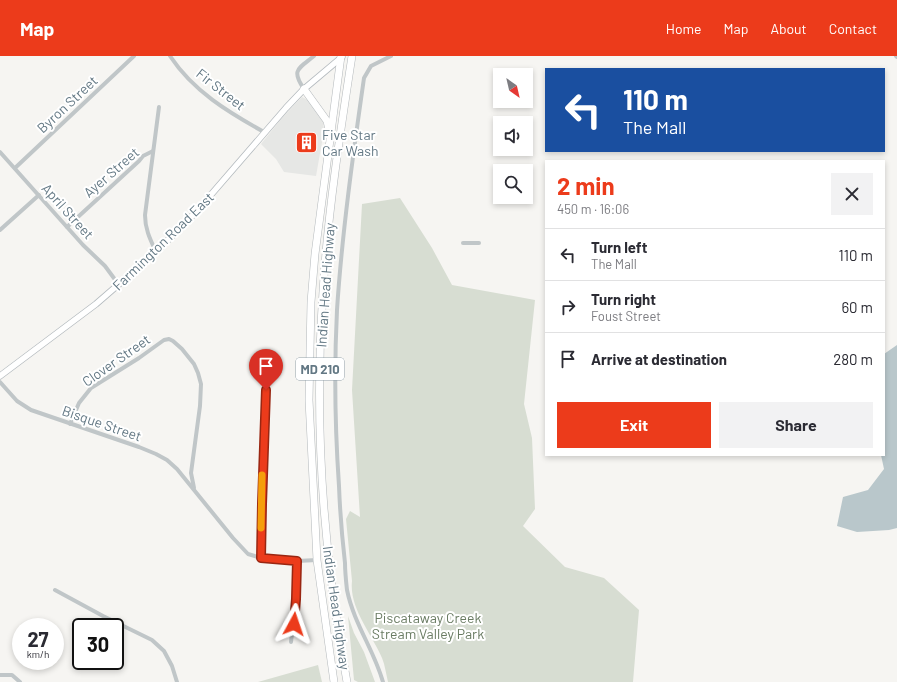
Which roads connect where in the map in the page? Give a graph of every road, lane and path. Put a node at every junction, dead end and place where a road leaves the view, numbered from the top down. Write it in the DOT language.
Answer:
graph roads {
  1 [pos="134,56"];
  2 [pos="170,56"];
  3 [pos="314,56"];
  4 [pos="352,56"];
  5 [pos="391,56"];
  6 [pos="342,57"];
  7 [pos="304,89"];
  8 [pos="159,107"];
  9 [pos="264,132"];
  10 [pos="153,151"];
  11 [pos="0,152"];
  12 [pos="328,156"];
  13 [pos="15,168"];
  14 [pos="39,195"];
  15 [pos="67,227"];
  16 [pos="0,230"];
  17 [pos="463,242"];
  18 [pos="479,243"];
  19 [pos="156,252"];
  20 [pos="119,285"];
  21 [pos="266,368"];
  22 [pos="0,376"];
  23 [pos="0,382"];
  24 [pos="70,424"];
  25 [pos="194,490"];
  26 [pos="261,558"];
  27 [pos="317,560"];
  28 [pos="297,561"];
  29 [pos="55,590"];
  30 [pos="291,642"];
  31 [pos="0,675"];
  32 [pos="20,682"];
  33 [pos="176,682"];
  34 [pos="334,682"];
  35 [pos="347,682"];
  36 [pos="383,682"];
  1 -- 13 [label="street, Byron Street"];
  2 -- 9 [label="street, Fir Street"];
  3 -- 7 [label="street"];
  4 -- 35 [label="highway, Indian Head Highway / MD 210"];
  5 -- 36 [label="street"];
  6 -- 7 [label="main road, Farmington Road East"];
  6 -- 12 [label="highway, Indian Head Highway / MD 210"];
  7 -- 9 [label="main road, Farmington Road East"];
  7 -- 12 [label="highway"];
  8 -- 10 [label="street"];
  9 -- 19 [label="main road, Farmington Road East"];
  10 -- 15 [label="street, Ayer Street"];
  10 -- 19 [label="street"];
  11 -- 13 [label="street, April Street"];
  12 -- 27 [label="highway, Indian Head Highway / MD 210"];
  13 -- 14 [label="street, April Street"];
  14 -- 15 [label="street, April Street"];
  14 -- 16 [label="street"];
  15 -- 20 [label="street, April Street"];
  17 -- 18 [label="street"];
  19 -- 20 [label="main road, Farmington Road East"];
  20 -- 22 [label="main road, Farmington Road East"];
  21 -- 26 [label="street"];
  23 -- 24 [label="street, Bisque Street"];
  24 -- 25 [label="street, Bisque Street"];
  24 -- 25 [label="street, Clover Street"];
  25 -- 26 [label="street, Bisque Street"];
  26 -- 28 [label="street, Bisque Street"];
  27 -- 28 [label="street, Bisque Street"];
  27 -- 34 [label="highway, Indian Head Highway / MD 210"];
  28 -- 30 [label="street"];
  29 -- 33 [label="street"];
  31 -- 32 [label="street"];
}
